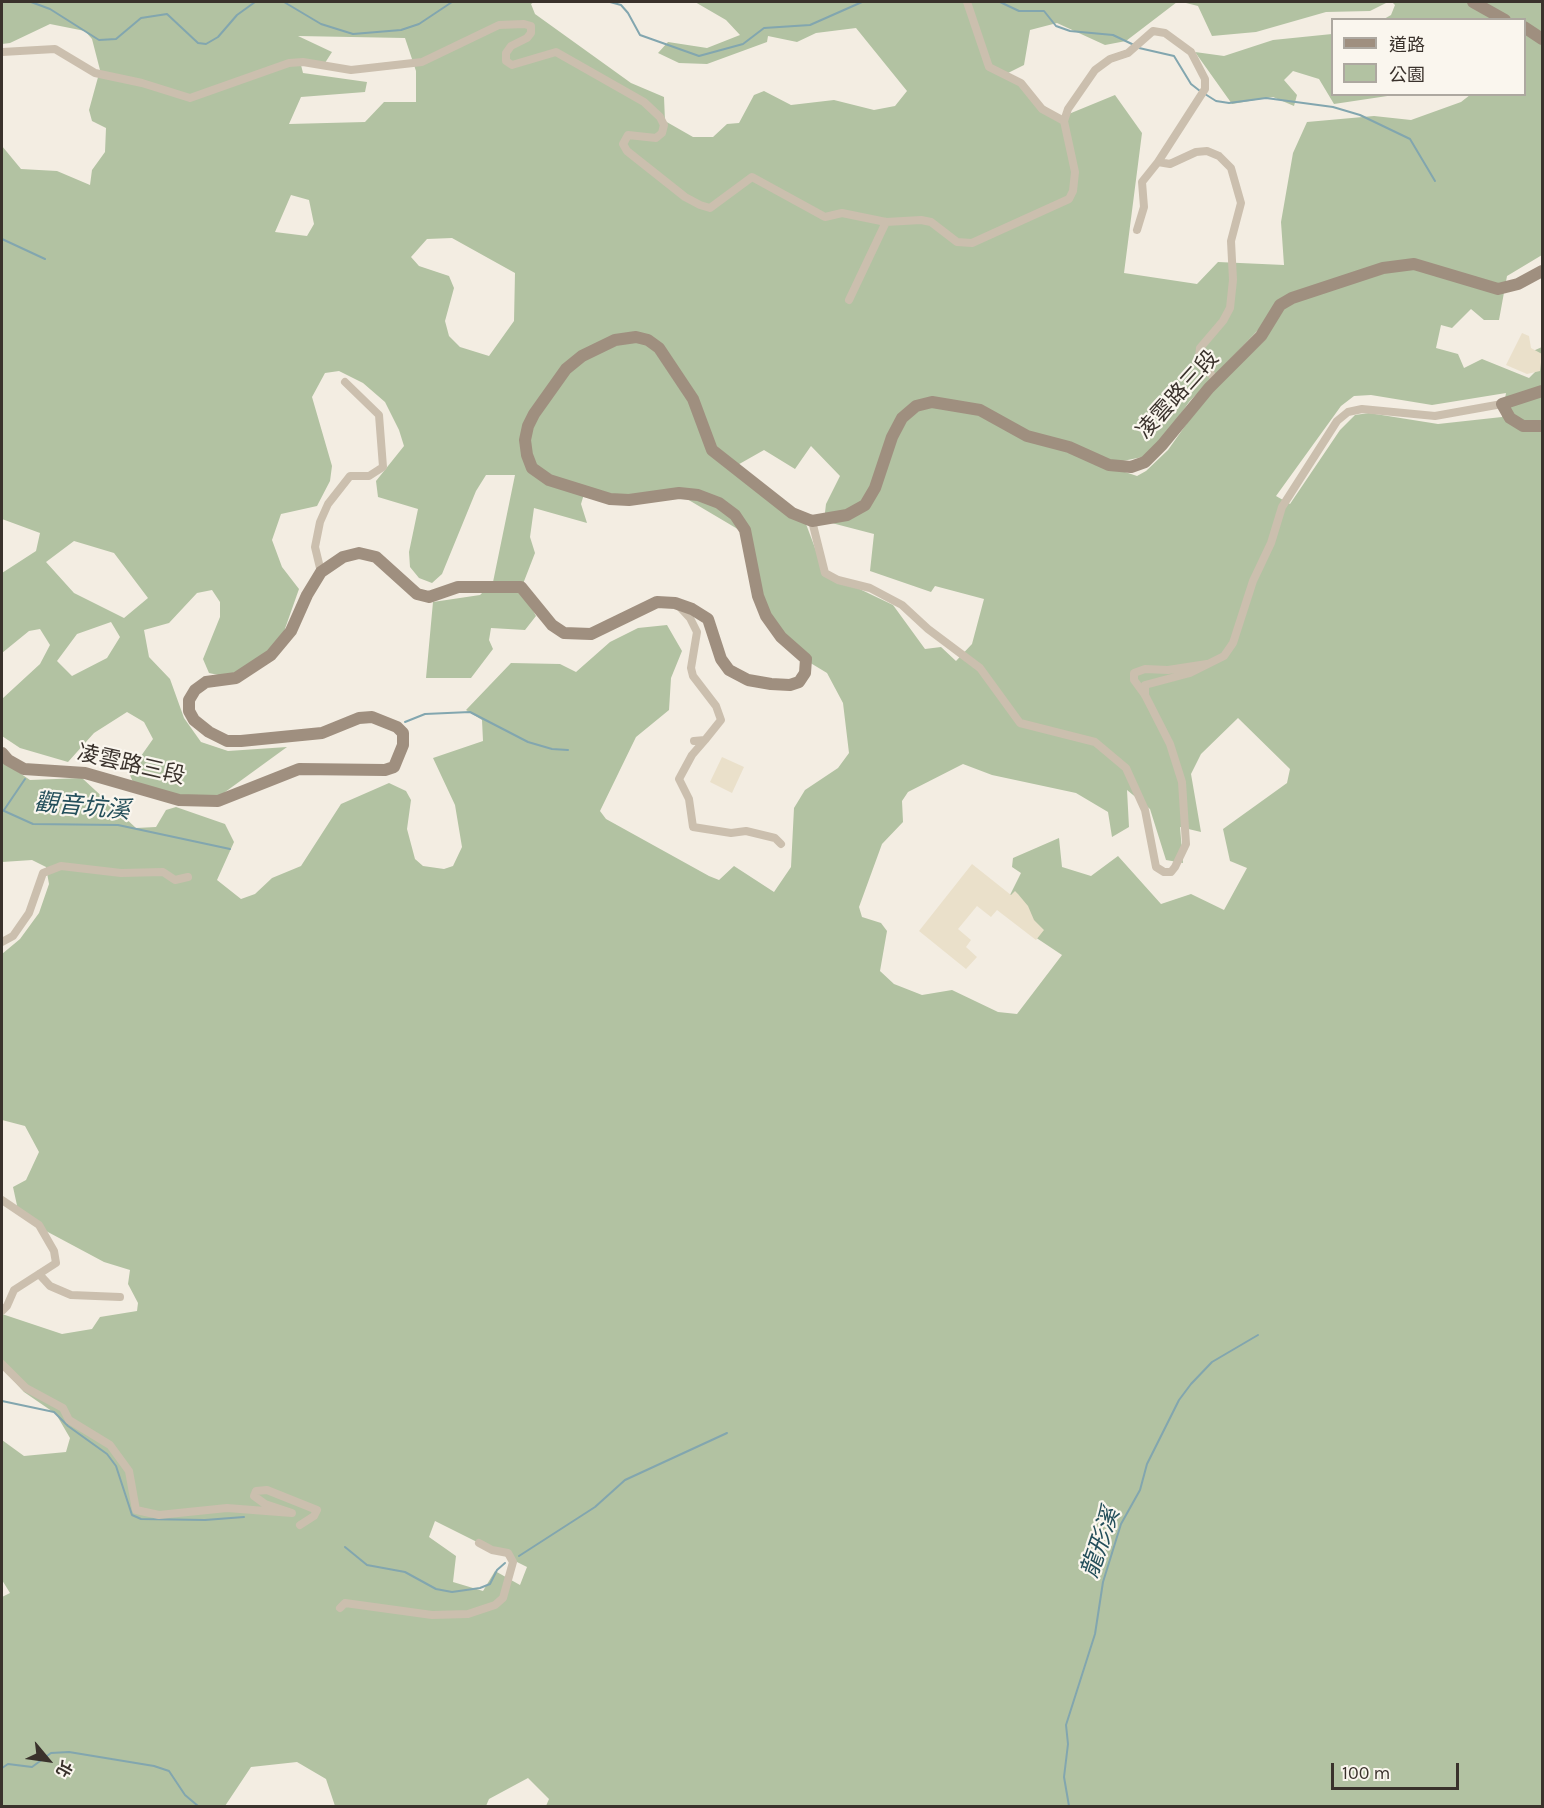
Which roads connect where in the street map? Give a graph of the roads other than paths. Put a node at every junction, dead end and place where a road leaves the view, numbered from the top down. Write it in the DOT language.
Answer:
graph roads {
  1 [pos="968,2"];
  2 [pos="1473,2"];
  3 [pos="1501,18"];
  4 [pos="1526,28"];
  5 [pos="1542,39"];
  6 [pos="2,52"];
  7 [pos="1064,121"];
  8 [pos="1158,162"];
  9 [pos="886,222"];
  10 [pos="1137,230"];
  11 [pos="1542,271"];
  12 [pos="849,300"];
  13 [pos="1216,381"];
  14 [pos="345,382"];
  15 [pos="1542,391"];
  16 [pos="1502,404"];
  17 [pos="1542,426"];
  18 [pos="812,521"];
  19 [pos="321,572"];
  20 [pos="675,603"];
  21 [pos="1207,664"];
  22 [pos="1145,695"];
  23 [pos="705,740"];
  24 [pos="694,741"];
  25 [pos="2,753"];
  26 [pos="781,844"];
  27 [pos="188,877"];
  28 [pos="2,942"];
  29 [pos="2,1200"];
  30 [pos="39,1274"];
  31 [pos="120,1297"];
  32 [pos="2,1311"];
  33 [pos="2,1364"];
  34 [pos="300,1525"];
  35 [pos="479,1543"];
  36 [pos="340,1608"];
  1 -- 7 [label="street"];
  2 -- 3 [label="street"];
  4 -- 5 [label="street"];
  6 -- 9 [label="street"];
  7 -- 8 [label="street"];
  7 -- 9 [label="street"];
  8 -- 10 [label="street"];
  8 -- 13 [label="street"];
  9 -- 12 [label="street"];
  11 -- 13 [label="street, 凌雲路三段"];
  13 -- 18 [label="street, 凌雲路三段"];
  14 -- 19 [label="street"];
  15 -- 16 [label="street"];
  16 -- 17 [label="street"];
  16 -- 21 [label="street"];
  18 -- 20 [label="street"];
  18 -- 22 [label="street"];
  19 -- 20 [label="street, 凌雲路三段"];
  19 -- 25 [label="street, 凌雲路三段"];
  20 -- 23 [label="street"];
  21 -- 22 [label="street"];
  21 -- 22 [label="street"];
  23 -- 24 [label="street"];
  23 -- 26 [label="street"];
  27 -- 28 [label="street"];
  29 -- 30 [label="street"];
  30 -- 31 [label="street"];
  30 -- 32 [label="street"];
  33 -- 34 [label="street"];
  35 -- 36 [label="street"];
}
